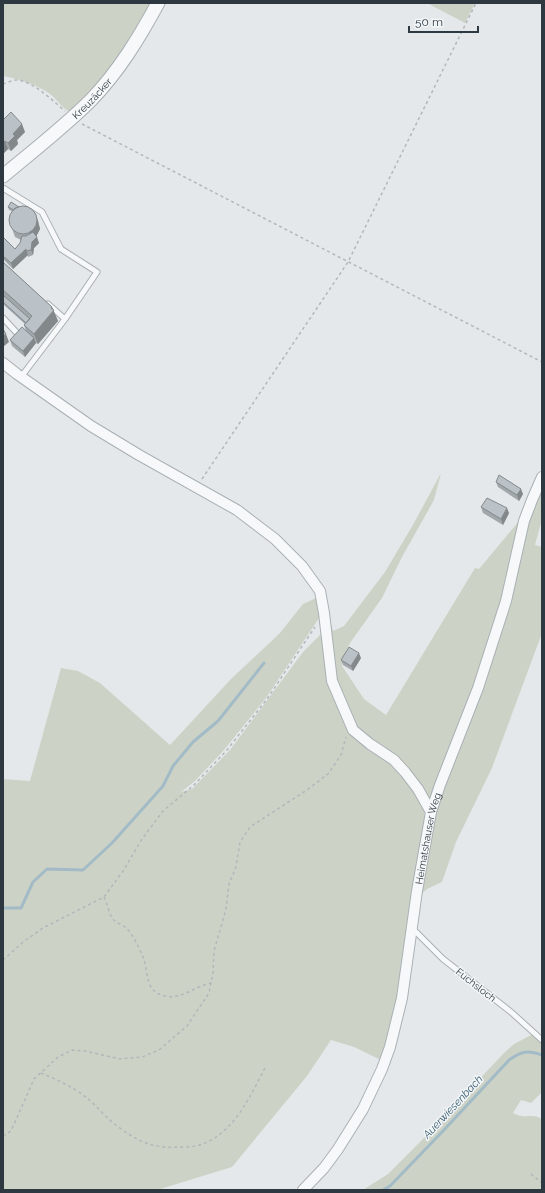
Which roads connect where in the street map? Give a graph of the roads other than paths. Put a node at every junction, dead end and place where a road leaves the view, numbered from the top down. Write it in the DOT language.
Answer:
graph roads {
  1 [pos="158,3"];
  2 [pos="3,176"];
  3 [pos="3,188"];
  4 [pos="42,298"];
  5 [pos="3,318"];
  6 [pos="65,319"];
  7 [pos="17,332"];
  8 [pos="3,363"];
  9 [pos="19,376"];
  10 [pos="542,477"];
  11 [pos="430,812"];
  12 [pos="412,928"];
  13 [pos="542,1040"];
  14 [pos="303,1190"];
  1 -- 2 [label="street, Kreuzäcker"];
  3 -- 6 [label="lane"];
  4 -- 6 [label="lane"];
  5 -- 7 [label="lane"];
  6 -- 9 [label="lane"];
  8 -- 9 [label="street"];
  9 -- 11 [label="street"];
  10 -- 11 [label="street, Heimatshauser Weg"];
  11 -- 12 [label="street, Heimatshauser Weg"];
  12 -- 13 [label="lane, Fuchsloch"];
  12 -- 14 [label="street, Heimatshauser Weg"];
}
